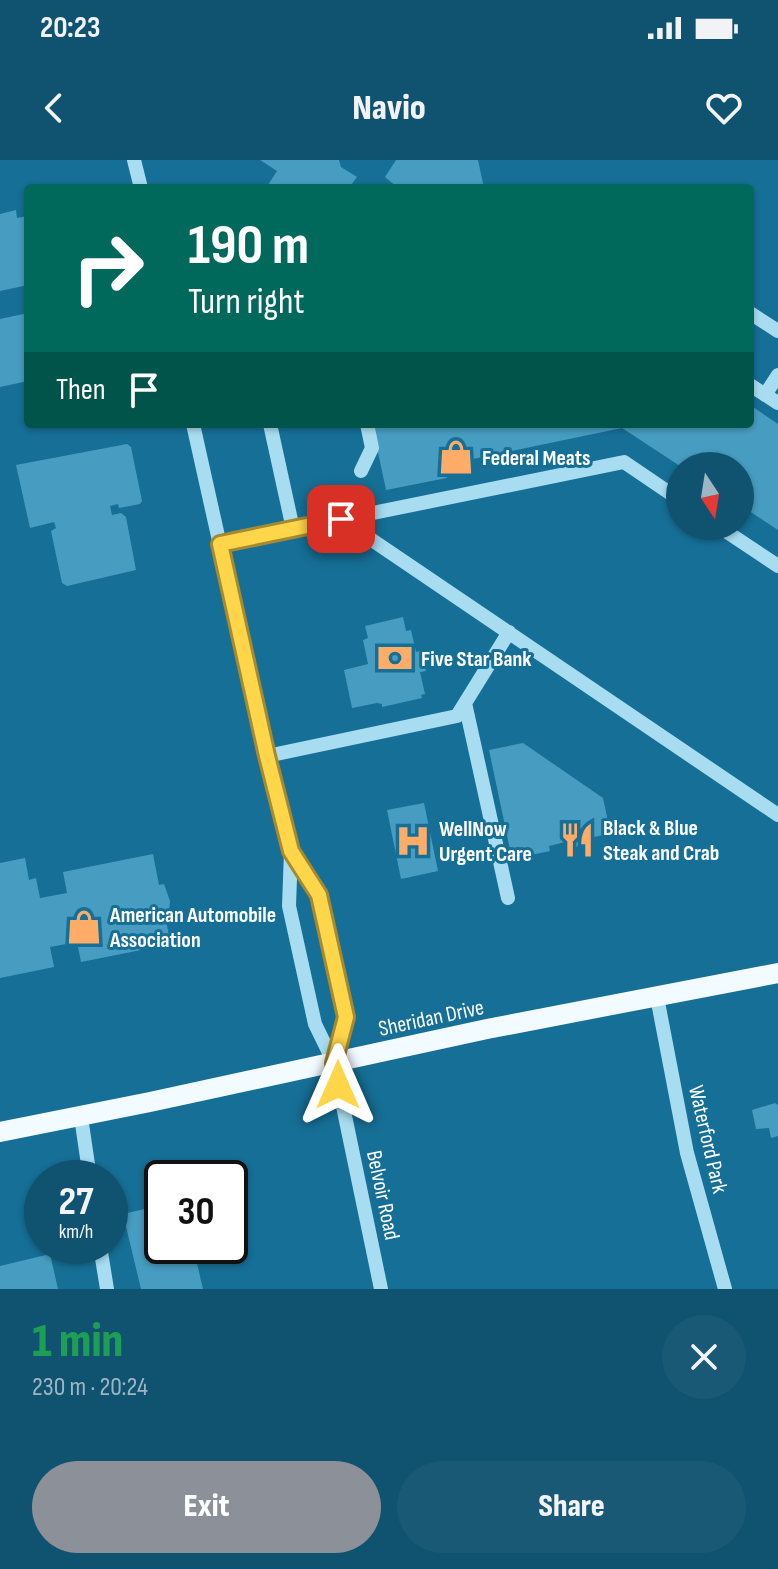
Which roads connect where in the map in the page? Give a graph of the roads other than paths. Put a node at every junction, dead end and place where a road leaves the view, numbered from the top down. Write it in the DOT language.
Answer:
graph roads {
  1 [pos="134,160"];
  2 [pos="140,184"];
  3 [pos="754,316"];
  4 [pos="778,331"];
  5 [pos="778,375"];
  6 [pos="754,388"];
  7 [pos="772,399"];
  8 [pos="194,428"];
  9 [pos="271,428"];
  10 [pos="368,428"];
  11 [pos="361,471"];
  12 [pos="666,490"];
  13 [pos="341,519"];
  14 [pos="293,529"];
  15 [pos="739,540"];
  16 [pos="220,544"];
  17 [pos="778,566"];
  18 [pos="509,632"];
  19 [pos="465,703"];
  20 [pos="267,756"];
  21 [pos="778,815"];
  22 [pos="291,851"];
  23 [pos="508,898"];
  24 [pos="778,973"];
  25 [pos="657,997"];
  26 [pos="334,1063"];
  27 [pos="81,1117"];
  28 [pos="0,1132"];
  29 [pos="87,1160"];
  30 [pos="103,1264"];
  31 [pos="107,1289"];
  32 [pos="381,1289"];
  33 [pos="725,1289"];
  1 -- 2 [label="street"];
  3 -- 4 [label="street"];
  5 -- 7 [label="street"];
  6 -- 7 [label="street"];
  8 -- 16 [label="street"];
  9 -- 14 [label="street"];
  10 -- 11 [label="street"];
  12 -- 13 [label="street"];
  13 -- 14 [label="street"];
  13 -- 18 [label="street"];
  14 -- 16 [label="street"];
  15 -- 17 [label="street"];
  16 -- 20 [label="street"];
  18 -- 19 [label="street"];
  18 -- 21 [label="street"];
  19 -- 20 [label="street"];
  19 -- 23 [label="street"];
  20 -- 22 [label="street"];
  22 -- 26 [label="street"];
  22 -- 26 [label="street"];
  24 -- 25 [label="main road, Sheridan Drive"];
  25 -- 26 [label="main road, Sheridan Drive"];
  25 -- 33 [label="street, Waterford Park"];
  26 -- 27 [label="main road, Sheridan Drive"];
  26 -- 32 [label="street, Belvoir Road"];
  27 -- 28 [label="main road, Sheridan Drive"];
  27 -- 29 [label="street"];
  30 -- 31 [label="street"];
}
